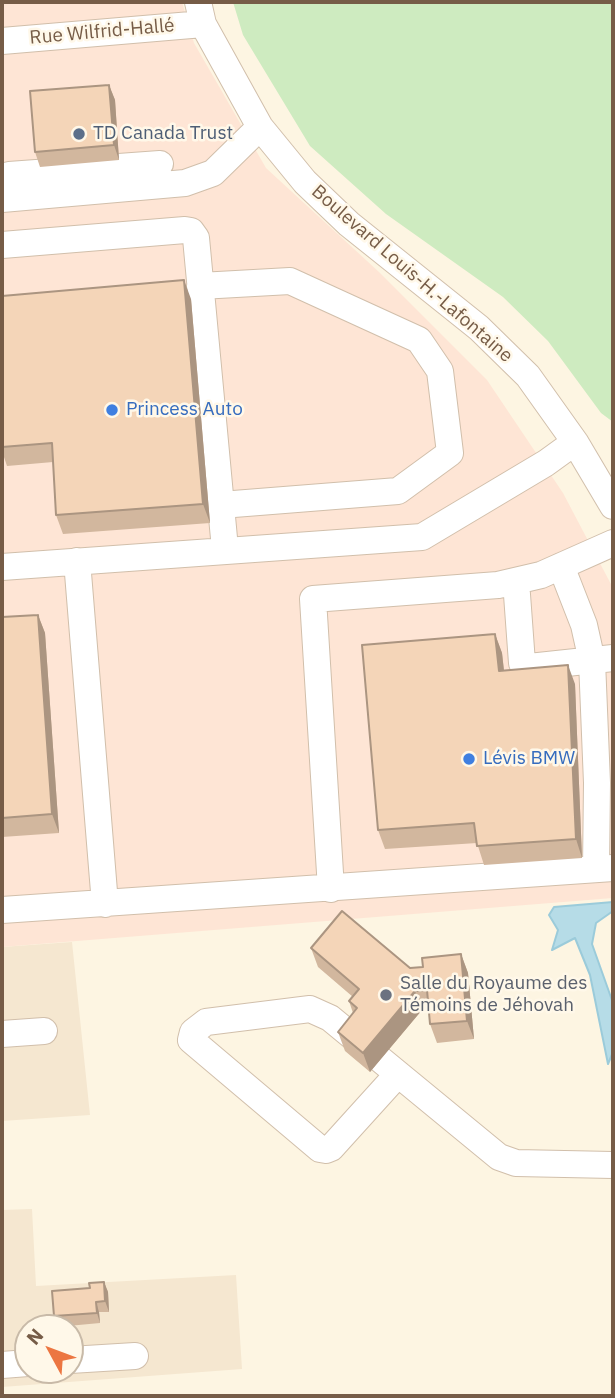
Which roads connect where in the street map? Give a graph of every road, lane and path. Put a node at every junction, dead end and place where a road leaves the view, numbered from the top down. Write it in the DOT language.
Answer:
graph roads {
  1 [pos="200,13"];
  2 [pos="2,41"];
  3 [pos="260,127"];
  4 [pos="160,164"];
  5 [pos="6,187"];
  6 [pos="2,246"];
  7 [pos="200,286"];
  8 [pos="575,442"];
  9 [pos="221,505"];
  10 [pos="613,506"];
  11 [pos="613,543"];
  12 [pos="225,549"];
  13 [pos="77,561"];
  14 [pos="561,566"];
  15 [pos="2,567"];
  16 [pos="516,581"];
  17 [pos="602,659"];
  18 [pos="605,868"];
  19 [pos="331,889"];
  20 [pos="105,904"];
  21 [pos="2,911"];
  22 [pos="44,1031"];
  23 [pos="2,1034"];
  24 [pos="398,1074"];
  25 [pos="613,1165"];
  26 [pos="135,1356"];
  27 [pos="84,1359"];
  1 -- 2 [label="street, Rue Wilfrid-Hallé"];
  1 -- 3 [label="street, Boulevard Louis-H.-Lafontaine"];
  3 -- 5 [label="street"];
  3 -- 8 [label="street, Boulevard Louis-H.-Lafontaine"];
  4 -- 5 [label="street"];
  6 -- 7 [label="street"];
  7 -- 9 [label="street"];
  7 -- 9 [label="street"];
  8 -- 10 [label="street, Boulevard Louis-H.-Lafontaine"];
  8 -- 12 [label="street"];
  9 -- 12 [label="street"];
  11 -- 14 [label="street"];
  12 -- 13 [label="street"];
  13 -- 15 [label="street"];
  13 -- 20 [label="street"];
  14 -- 16 [label="street"];
  14 -- 17 [label="street"];
  16 -- 17 [label="street"];
  16 -- 19 [label="street"];
  17 -- 18 [label="street"];
  18 -- 19 [label="street"];
  19 -- 20 [label="street"];
  20 -- 21 [label="street"];
  22 -- 23 [label="street"];
  24 -- 24 [label="street"];
  24 -- 25 [label="street"];
  26 -- 27 [label="street"];
}
